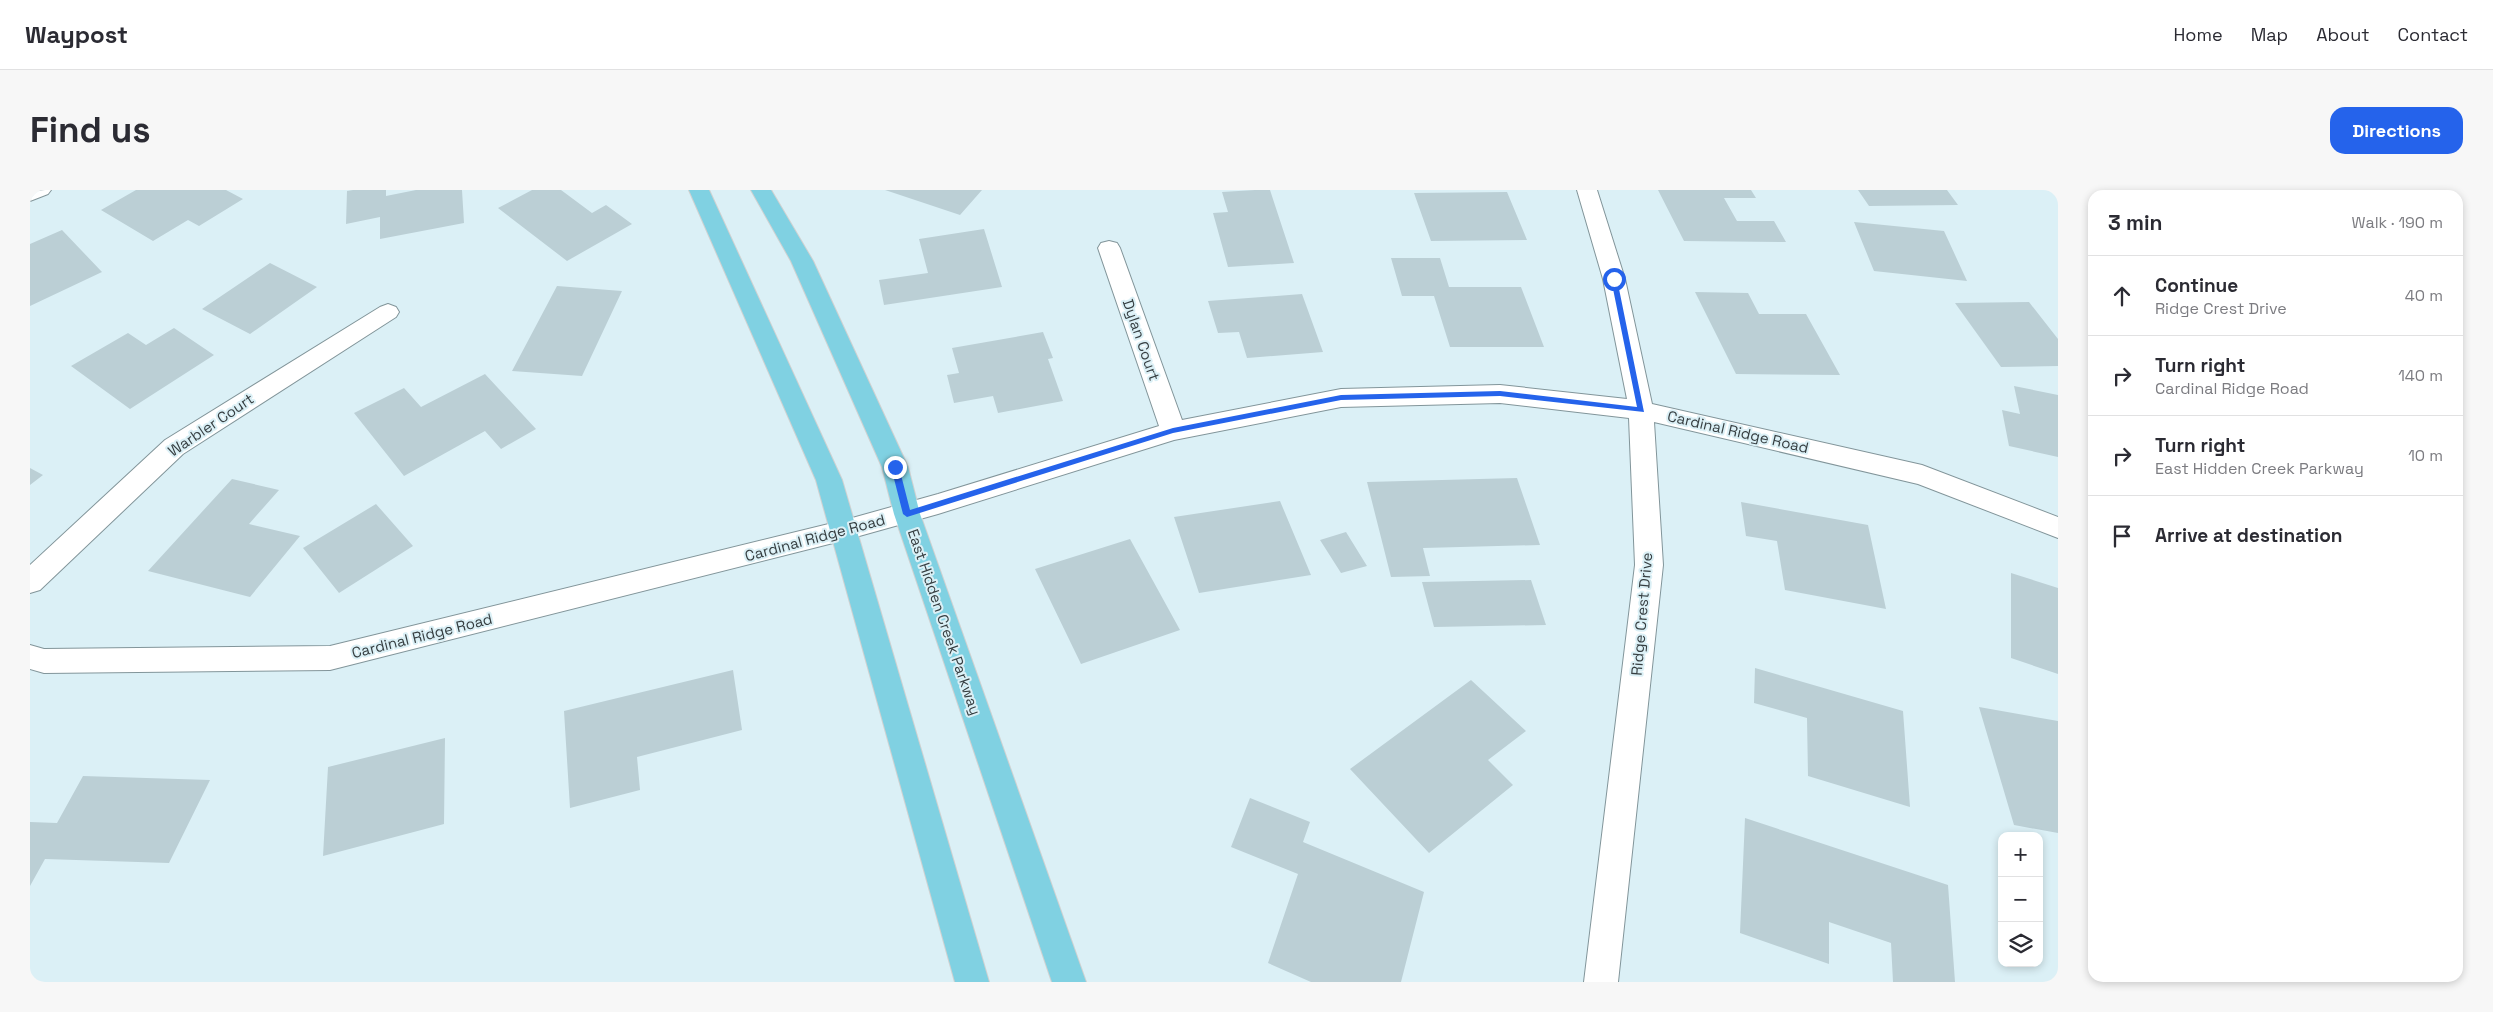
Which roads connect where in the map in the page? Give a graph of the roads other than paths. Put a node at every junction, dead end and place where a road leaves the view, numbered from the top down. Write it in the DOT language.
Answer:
graph roads {
  1 [pos="41,190"];
  2 [pos="699,190"];
  3 [pos="761,190"];
  4 [pos="1588,190"];
  5 [pos="30,195"];
  6 [pos="1109,248"];
  7 [pos="388,312"];
  8 [pos="1641,410"];
  9 [pos="1173,431"];
  10 [pos="907,514"];
  11 [pos="2058,528"];
  12 [pos="845,530"];
  13 [pos="30,582"];
  14 [pos="30,657"];
  15 [pos="972,982"];
  16 [pos="1069,982"];
  17 [pos="1601,982"];
  1 -- 5 [label="street"];
  2 -- 12 [label="main road"];
  3 -- 10 [label="main road, East Hidden Creek Parkway"];
  4 -- 8 [label="street, Ridge Crest Drive"];
  6 -- 9 [label="street, Dylan Court"];
  7 -- 13 [label="street, Warbler Court"];
  8 -- 9 [label="street, Cardinal Ridge Road"];
  8 -- 11 [label="street, Cardinal Ridge Road"];
  8 -- 17 [label="street, Ridge Crest Drive"];
  9 -- 10 [label="street, Cardinal Ridge Road"];
  10 -- 12 [label="street, Cardinal Ridge Road"];
  10 -- 16 [label="main road, East Hidden Creek Parkway"];
  12 -- 14 [label="street, Cardinal Ridge Road"];
  12 -- 15 [label="main road"];
}
